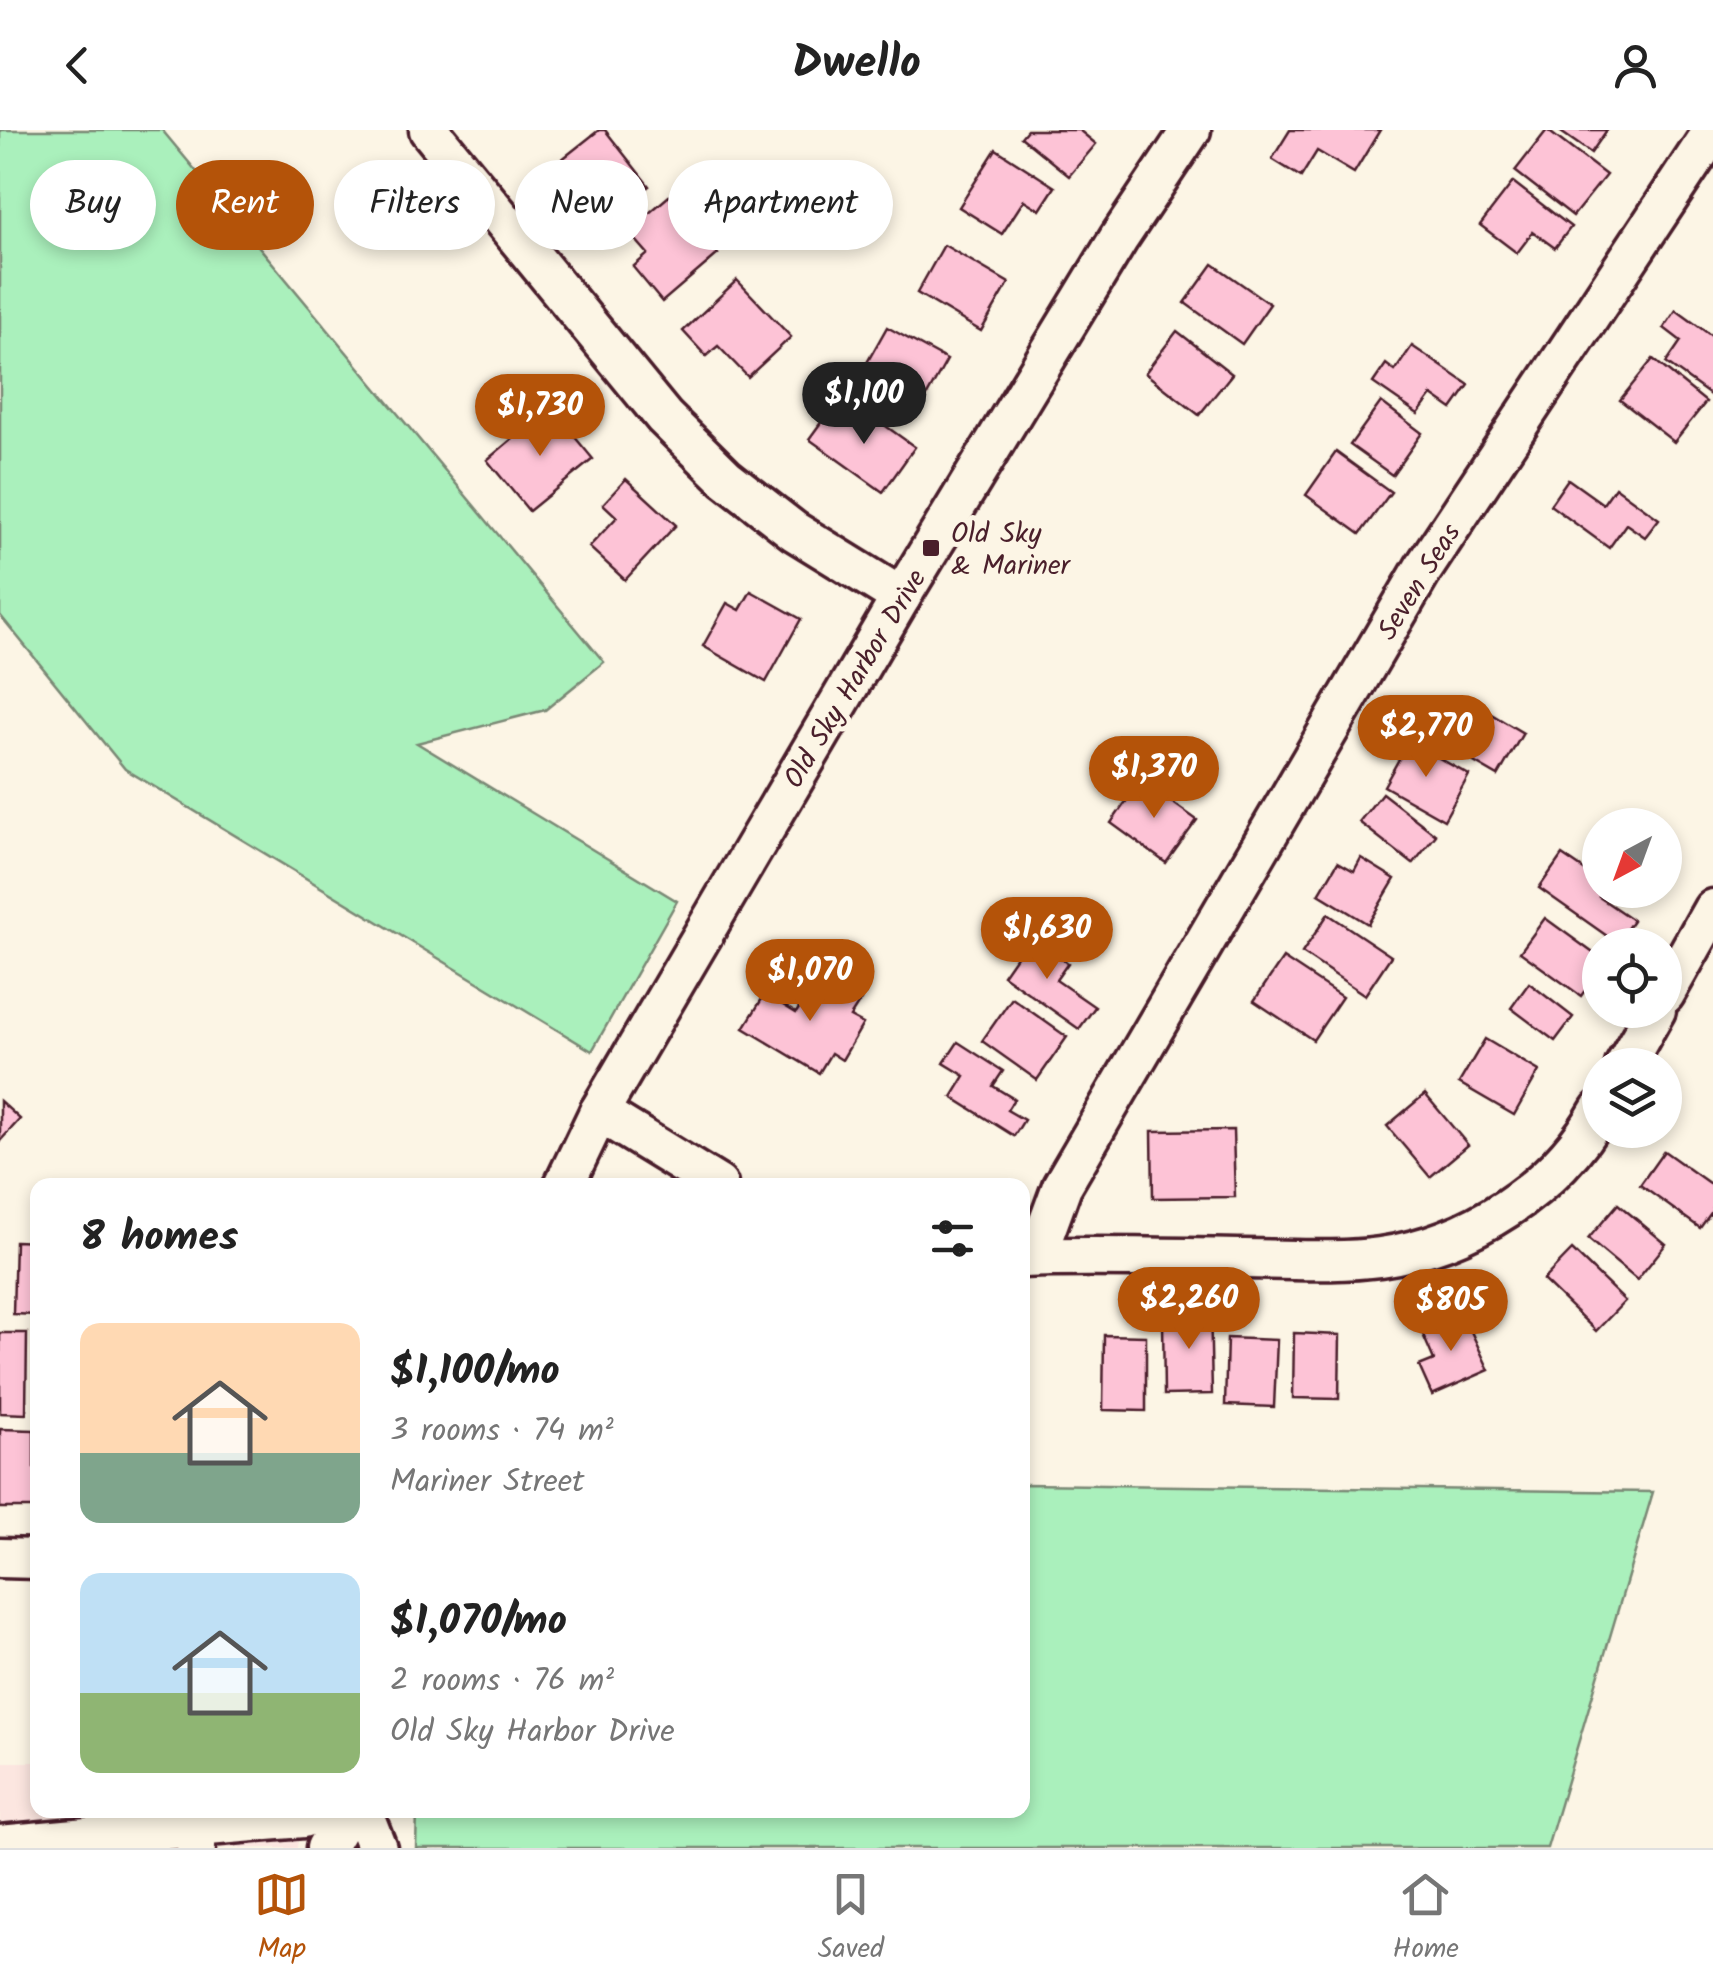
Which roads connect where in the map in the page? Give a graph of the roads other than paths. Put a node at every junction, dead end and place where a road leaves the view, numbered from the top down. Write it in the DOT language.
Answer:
graph roads {
  1 [pos="429,130"];
  2 [pos="1192,130"];
  3 [pos="1713,131"];
  4 [pos="901,597"];
  5 [pos="1713,908"];
  6 [pos="1682,964"];
  7 [pos="599,1112"];
  8 [pos="1582,1136"];
  9 [pos="567,1178"];
  10 [pos="707,1178"];
  11 [pos="1030,1255"];
  12 [pos="1030,1257"];
  13 [pos="0,1558"];
  14 [pos="30,1559"];
  15 [pos="303,1818"];
  16 [pos="343,1818"];
  17 [pos="365,1818"];
  18 [pos="196,1837"];
  19 [pos="0,1845"];
  20 [pos="326,1848"];
  21 [pos="376,1848"];
  1 -- 4 [label="street"];
  2 -- 4 [label="street, Old Sky Harbor Drive"];
  3 -- 11 [label="street, Seven Seas"];
  4 -- 7 [label="street, Old Sky Harbor Drive"];
  5 -- 6 [label="street"];
  7 -- 9 [label="street, Old Sky Harbor Drive"];
  7 -- 10 [label="street"];
  8 -- 12 [label="street"];
  13 -- 14 [label="street"];
  15 -- 18 [label="street"];
  16 -- 20 [label="street"];
  17 -- 21 [label="street"];
  18 -- 19 [label="street"];
}
